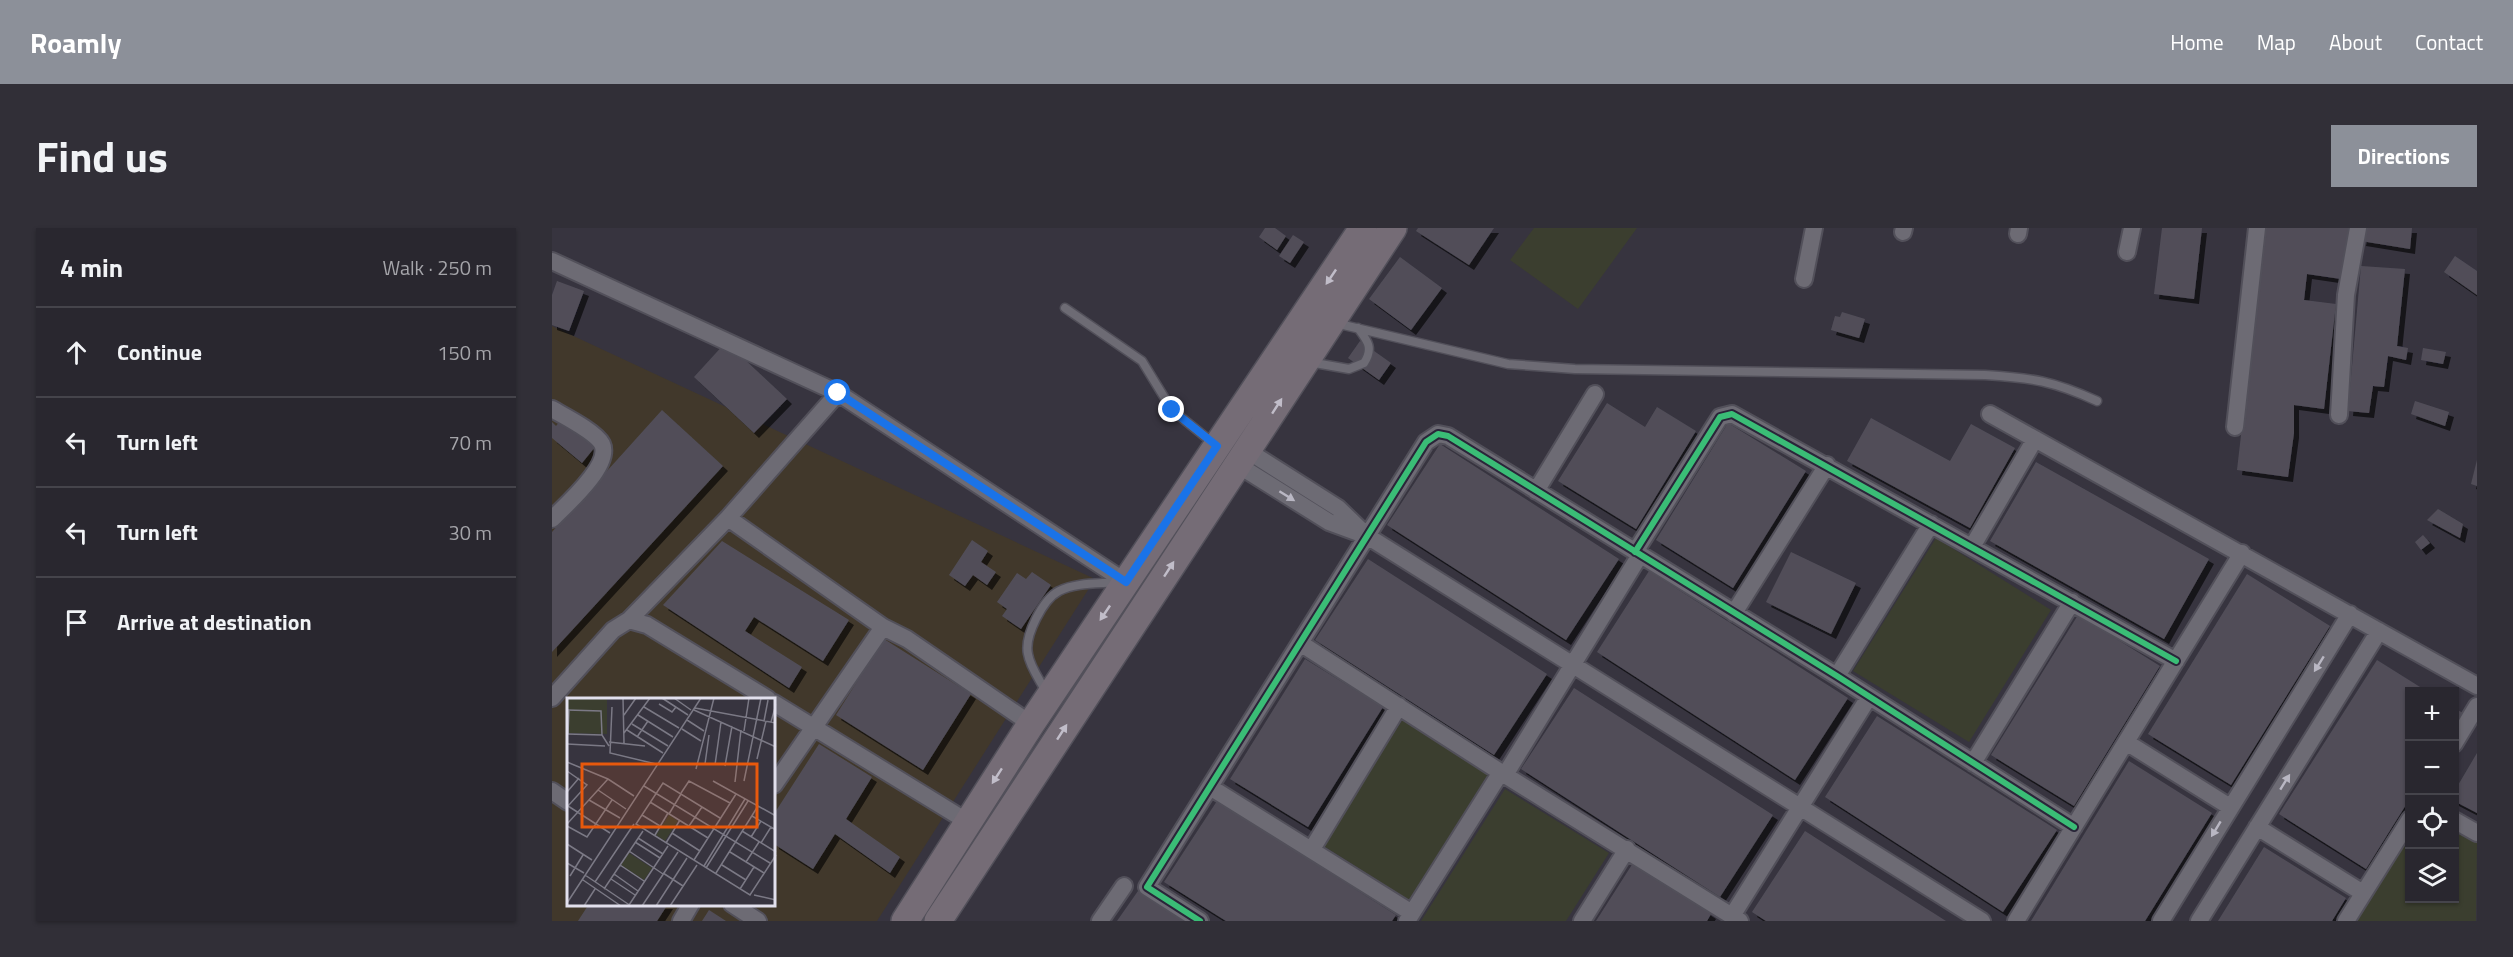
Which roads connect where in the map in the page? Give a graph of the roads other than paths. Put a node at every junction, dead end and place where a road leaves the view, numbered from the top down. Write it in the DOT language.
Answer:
graph roads {
  1 [pos="1393,228"];
  2 [pos="1814,228"];
  3 [pos="2132,228"];
  4 [pos="2257,228"];
  5 [pos="2358,228"];
  6 [pos="1357,230"];
  7 [pos="2127,252"];
  8 [pos="552,261"];
  9 [pos="1804,279"];
  10 [pos="1065,308"];
  11 [pos="1332,322"];
  12 [pos="1358,328"];
  13 [pos="1306,362"];
  14 [pos="838,393"];
  15 [pos="1595,394"];
  16 [pos="2097,401"];
  17 [pos="552,409"];
  18 [pos="1990,414"];
  19 [pos="2339,415"];
  20 [pos="2235,427"];
  21 [pos="2035,439"];
  22 [pos="1217,446"];
  23 [pos="1243,458"];
  24 [pos="1827,465"];
  25 [pos="1536,491"];
  26 [pos="728,518"];
  27 [pos="552,519"];
  28 [pos="1931,524"];
  29 [pos="1367,536"];
  30 [pos="1972,547"];
  31 [pos="1638,553"];
  32 [pos="2242,553"];
  33 [pos="1126,582"];
  34 [pos="2072,602"];
  35 [pos="1734,613"];
  36 [pos="2350,614"];
  37 [pos="629,620"];
  38 [pos="883,627"];
  39 [pos="2379,631"];
  40 [pos="1300,644"];
  41 [pos="2176,661"];
  42 [pos="1574,664"];
  43 [pos="1837,676"];
  44 [pos="2477,686"];
  45 [pos="1869,697"];
  46 [pos="552,698"];
  47 [pos="766,698"];
  48 [pos="1049,698"];
  49 [pos="776,704"];
  50 [pos="1399,706"];
  51 [pos="2477,706"];
  52 [pos="1031,724"];
  53 [pos="814,727"];
  54 [pos="2456,741"];
  55 [pos="2126,742"];
  56 [pos="1973,763"];
  57 [pos="1503,774"];
  58 [pos="776,782"];
  59 [pos="1210,787"];
  60 [pos="552,791"];
  61 [pos="567,801"];
  62 [pos="1799,807"];
  63 [pos="2230,807"];
  64 [pos="2459,823"];
  65 [pos="2405,826"];
  66 [pos="2074,827"];
  67 [pos="2257,827"];
  68 [pos="962,830"];
  69 [pos="2477,833"];
  70 [pos="1312,849"];
  71 [pos="1627,849"];
  72 [pos="983,853"];
  73 [pos="929,882"];
  74 [pos="1124,886"];
  75 [pos="2363,894"];
  76 [pos="953,898"];
  77 [pos="690,906"];
  78 [pos="735,906"];
  79 [pos="1410,917"];
  80 [pos="1730,917"];
  81 [pos="681,921"];
  82 [pos="758,921"];
  83 [pos="905,921"];
  84 [pos="938,921"];
  85 [pos="1100,921"];
  86 [pos="1200,921"];
  87 [pos="1582,921"];
  88 [pos="1982,921"];
  89 [pos="2016,921"];
  90 [pos="2161,921"];
  91 [pos="2199,921"];
  92 [pos="2346,921"];
  1 -- 11 [label="main road"];
  2 -- 9 [label="street"];
  3 -- 7 [label="street"];
  4 -- 20 [label="street"];
  5 -- 19 [label="street"];
  6 -- 22 [label="main road, one-way"];
  8 -- 14 [label="street"];
  10 -- 22 [label="lane"];
  11 -- 12 [label="lane"];
  11 -- 13 [label="main road"];
  12 -- 13 [label="lane"];
  12 -- 16 [label="lane"];
  23 -- 13 [label="main road, one-way"];
  14 -- 26 [label="street"];
  14 -- 33 [label="street"];
  15 -- 25 [label="street"];
  17 -- 27 [label="street"];
  18 -- 21 [label="street"];
  21 -- 30 [label="street"];
  21 -- 32 [label="street"];
  22 -- 33 [label="main road"];
  23 -- 29 [label="street"];
  72 -- 23 [label="main road, one-way"];
  24 -- 28 [label="street"];
  24 -- 31 [label="street"];
  24 -- 35 [label="street"];
  25 -- 29 [label="street"];
  25 -- 31 [label="street"];
  26 -- 37 [label="street"];
  26 -- 38 [label="street"];
  28 -- 30 [label="street"];
  28 -- 43 [label="street"];
  29 -- 40 [label="street"];
  29 -- 42 [label="street"];
  30 -- 34 [label="street"];
  31 -- 35 [label="street"];
  31 -- 42 [label="street"];
  32 -- 36 [label="street"];
  32 -- 41 [label="street"];
  33 -- 48 [label="main road, one-way"];
  33 -- 48 [label="lane"];
  34 -- 41 [label="street"];
  34 -- 56 [label="street"];
  35 -- 43 [label="street"];
  36 -- 39 [label="street"];
  36 -- 63 [label="street, one-way"];
  37 -- 46 [label="street"];
  37 -- 47 [label="street"];
  38 -- 52 [label="street"];
  38 -- 53 [label="street"];
  39 -- 44 [label="street"];
  67 -- 39 [label="street, one-way"];
  40 -- 50 [label="street"];
  40 -- 59 [label="street"];
  41 -- 55 [label="street"];
  42 -- 57 [label="street"];
  42 -- 62 [label="street"];
  43 -- 45 [label="street"];
  45 -- 56 [label="street"];
  45 -- 62 [label="street"];
  48 -- 52 [label="main road"];
  49 -- 53 [label="street"];
  50 -- 57 [label="street"];
  50 -- 70 [label="street"];
  51 -- 54 [label="street"];
  52 -- 68 [label="main road, one-way"];
  53 -- 58 [label="street"];
  53 -- 68 [label="street"];
  55 -- 63 [label="street"];
  55 -- 66 [label="street"];
  56 -- 66 [label="street"];
  57 -- 71 [label="street"];
  57 -- 79 [label="street"];
  59 -- 70 [label="street"];
  59 -- 86 [label="street"];
  60 -- 61 [label="street"];
  62 -- 80 [label="street"];
  62 -- 88 [label="street"];
  63 -- 90 [label="street, one-way"];
  64 -- 69 [label="street"];
  65 -- 75 [label="street"];
  66 -- 89 [label="street"];
  67 -- 75 [label="street"];
  67 -- 91 [label="street"];
  68 -- 72 [label="main road"];
  68 -- 73 [label="main road"];
  70 -- 79 [label="street"];
  71 -- 80 [label="street"];
  71 -- 87 [label="street"];
  72 -- 76 [label="main road"];
  73 -- 76 [label="main road"];
  73 -- 83 [label="main road"];
  74 -- 85 [label="street"];
  75 -- 92 [label="street"];
  76 -- 84 [label="main road"];
  77 -- 81 [label="street"];
  78 -- 82 [label="street"];
}
